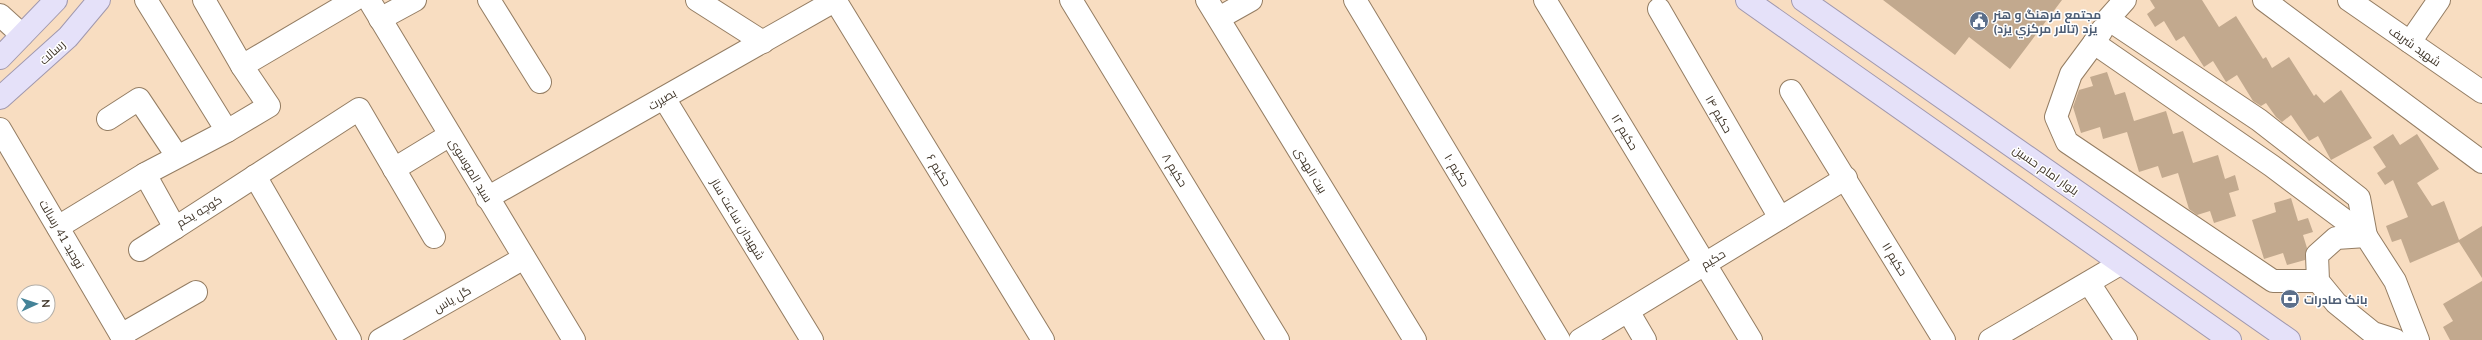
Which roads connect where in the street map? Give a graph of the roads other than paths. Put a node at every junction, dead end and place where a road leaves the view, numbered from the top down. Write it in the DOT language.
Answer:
graph roads {
  1 [pos="56,0"];
  2 [pos="99,0"];
  3 [pos="146,0"];
  4 [pos="204,0"];
  5 [pos="354,0"];
  6 [pos="369,0"];
  7 [pos="415,0"];
  8 [pos="489,0"];
  9 [pos="697,0"];
  10 [pos="836,0"];
  11 [pos="1071,0"];
  12 [pos="1207,0"];
  13 [pos="1251,0"];
  14 [pos="1355,0"];
  15 [pos="1545,0"];
  16 [pos="1747,0"];
  17 [pos="1803,0"];
  18 [pos="2125,0"];
  19 [pos="2264,0"];
  20 [pos="2349,0"];
  21 [pos="2439,0"];
  22 [pos="1659,9"];
  23 [pos="0,15"];
  24 [pos="1218,18"];
  25 [pos="2108,19"];
  26 [pos="380,20"];
  27 [pos="22,35"];
  28 [pos="763,42"];
  29 [pos="2410,42"];
  30 [pos="2094,43"];
  31 [pos="0,58"];
  32 [pos="242,66"];
  33 [pos="540,82"];
  34 [pos="1791,91"];
  35 [pos="2482,92"];
  36 [pos="0,98"];
  37 [pos="664,98"];
  38 [pos="108,119"];
  39 [pos="0,129"];
  40 [pos="227,131"];
  41 [pos="450,136"];
  42 [pos="2288,143"];
  43 [pos="177,156"];
  44 [pos="2482,162"];
  45 [pos="2272,166"];
  46 [pos="394,169"];
  47 [pos="145,174"];
  48 [pos="255,176"];
  49 [pos="1846,178"];
  50 [pos="487,198"];
  51 [pos="1780,218"];
  52 [pos="58,227"];
  53 [pos="175,228"];
  54 [pos="2139,235"];
  55 [pos="2366,236"];
  56 [pos="434,237"];
  57 [pos="140,250"];
  58 [pos="524,258"];
  59 [pos="1706,263"];
  60 [pos="2120,264"];
  61 [pos="2318,281"];
  62 [pos="2089,283"];
  63 [pos="196,292"];
  64 [pos="1628,311"];
  65 [pos="404,334"];
  66 [pos="123,337"];
  67 [pos="350,340"];
  68 [pos="380,340"];
  69 [pos="574,340"];
  70 [pos="812,340"];
  71 [pos="1043,340"];
  72 [pos="1278,340"];
  73 [pos="1414,340"];
  74 [pos="1559,340"];
  75 [pos="1580,340"];
  76 [pos="1645,340"];
  77 [pos="1751,340"];
  78 [pos="1944,340"];
  79 [pos="1990,340"];
  80 [pos="2126,340"];
  81 [pos="2230,340"];
  82 [pos="2288,340"];
  83 [pos="2395,340"];
  84 [pos="2418,340"];
  1 -- 27 [label="main road"];
  2 -- 36 [label="main road, رسالت"];
  3 -- 40 [label="street"];
  4 -- 32 [label="street"];
  5 -- 32 [label="street"];
  6 -- 26 [label="street, سید الموسوی"];
  7 -- 26 [label="street"];
  8 -- 33 [label="street"];
  9 -- 28 [label="street"];
  10 -- 28 [label="street, بصیرت"];
  10 -- 71 [label="street, حکیم ۶"];
  11 -- 72 [label="street, حکیم ۸"];
  12 -- 24 [label="street, بیت الهدی"];
  13 -- 24 [label="street"];
  14 -- 74 [label="street, حکیم ۱۰"];
  15 -- 59 [label="street, حکیم ۱۲"];
  16 -- 60 [label="main road"];
  17 -- 54 [label="main road, بلوار امام حسین"];
  18 -- 25 [label="street"];
  19 -- 44 [label="street"];
  20 -- 29 [label="street, شهید شریف"];
  21 -- 29 [label="street"];
  22 -- 51 [label="street, حکیم ۱۴"];
  23 -- 27 [label="street"];
  24 -- 73 [label="street, بیت الهدی"];
  25 -- 30 [label="street"];
  25 -- 42 [label="street"];
  26 -- 41 [label="street, سید الموسوی"];
  27 -- 31 [label="main road"];
  28 -- 37 [label="street, بصیرت"];
  29 -- 35 [label="street, شهید شریف"];
  30 -- 45 [label="street"];
  30 -- 61 [label="street"];
  32 -- 40 [label="street"];
  34 -- 49 [label="street, حکیم ۱۱"];
  37 -- 50 [label="street, بصیرت"];
  37 -- 70 [label="street, شهیدان ساعت ساز"];
  38 -- 43 [label="street"];
  39 -- 52 [label="street, توحید 41 رسالت"];
  40 -- 43 [label="street"];
  41 -- 46 [label="street"];
  41 -- 50 [label="street, سید الموسوی"];
  42 -- 45 [label="street"];
  42 -- 55 [label="street"];
  43 -- 47 [label="street"];
  45 -- 55 [label="street"];
  46 -- 48 [label="street, کوچه یکم"];
  46 -- 56 [label="street"];
  47 -- 52 [label="street"];
  47 -- 53 [label="street, کوچه یکم"];
  48 -- 53 [label="street, کوچه یکم"];
  48 -- 67 [label="street"];
  49 -- 51 [label="street, حکیم"];
  49 -- 78 [label="street, حکیم ۱۱"];
  50 -- 58 [label="street, سید الموسوی"];
  51 -- 59 [label="street, حکیم"];
  52 -- 66 [label="street, توحید 41 رسالت"];
  53 -- 57 [label="street"];
  54 -- 60 [label="main road"];
  54 -- 82 [label="main road, بلوار امام حسین"];
  55 -- 61 [label="street"];
  55 -- 84 [label="street"];
  58 -- 65 [label="street, گل یاس"];
  58 -- 69 [label="street, سید الموسوی"];
  59 -- 64 [label="street, حکیم"];
  59 -- 77 [label="street, حکیم ۱۲"];
  60 -- 62 [label="street"];
  60 -- 81 [label="main road"];
  61 -- 83 [label="street"];
  62 -- 79 [label="street"];
  62 -- 80 [label="street"];
  63 -- 66 [label="street"];
  64 -- 75 [label="street, حکیم"];
  64 -- 76 [label="street"];
  65 -- 68 [label="street, گل یاس"];
}
